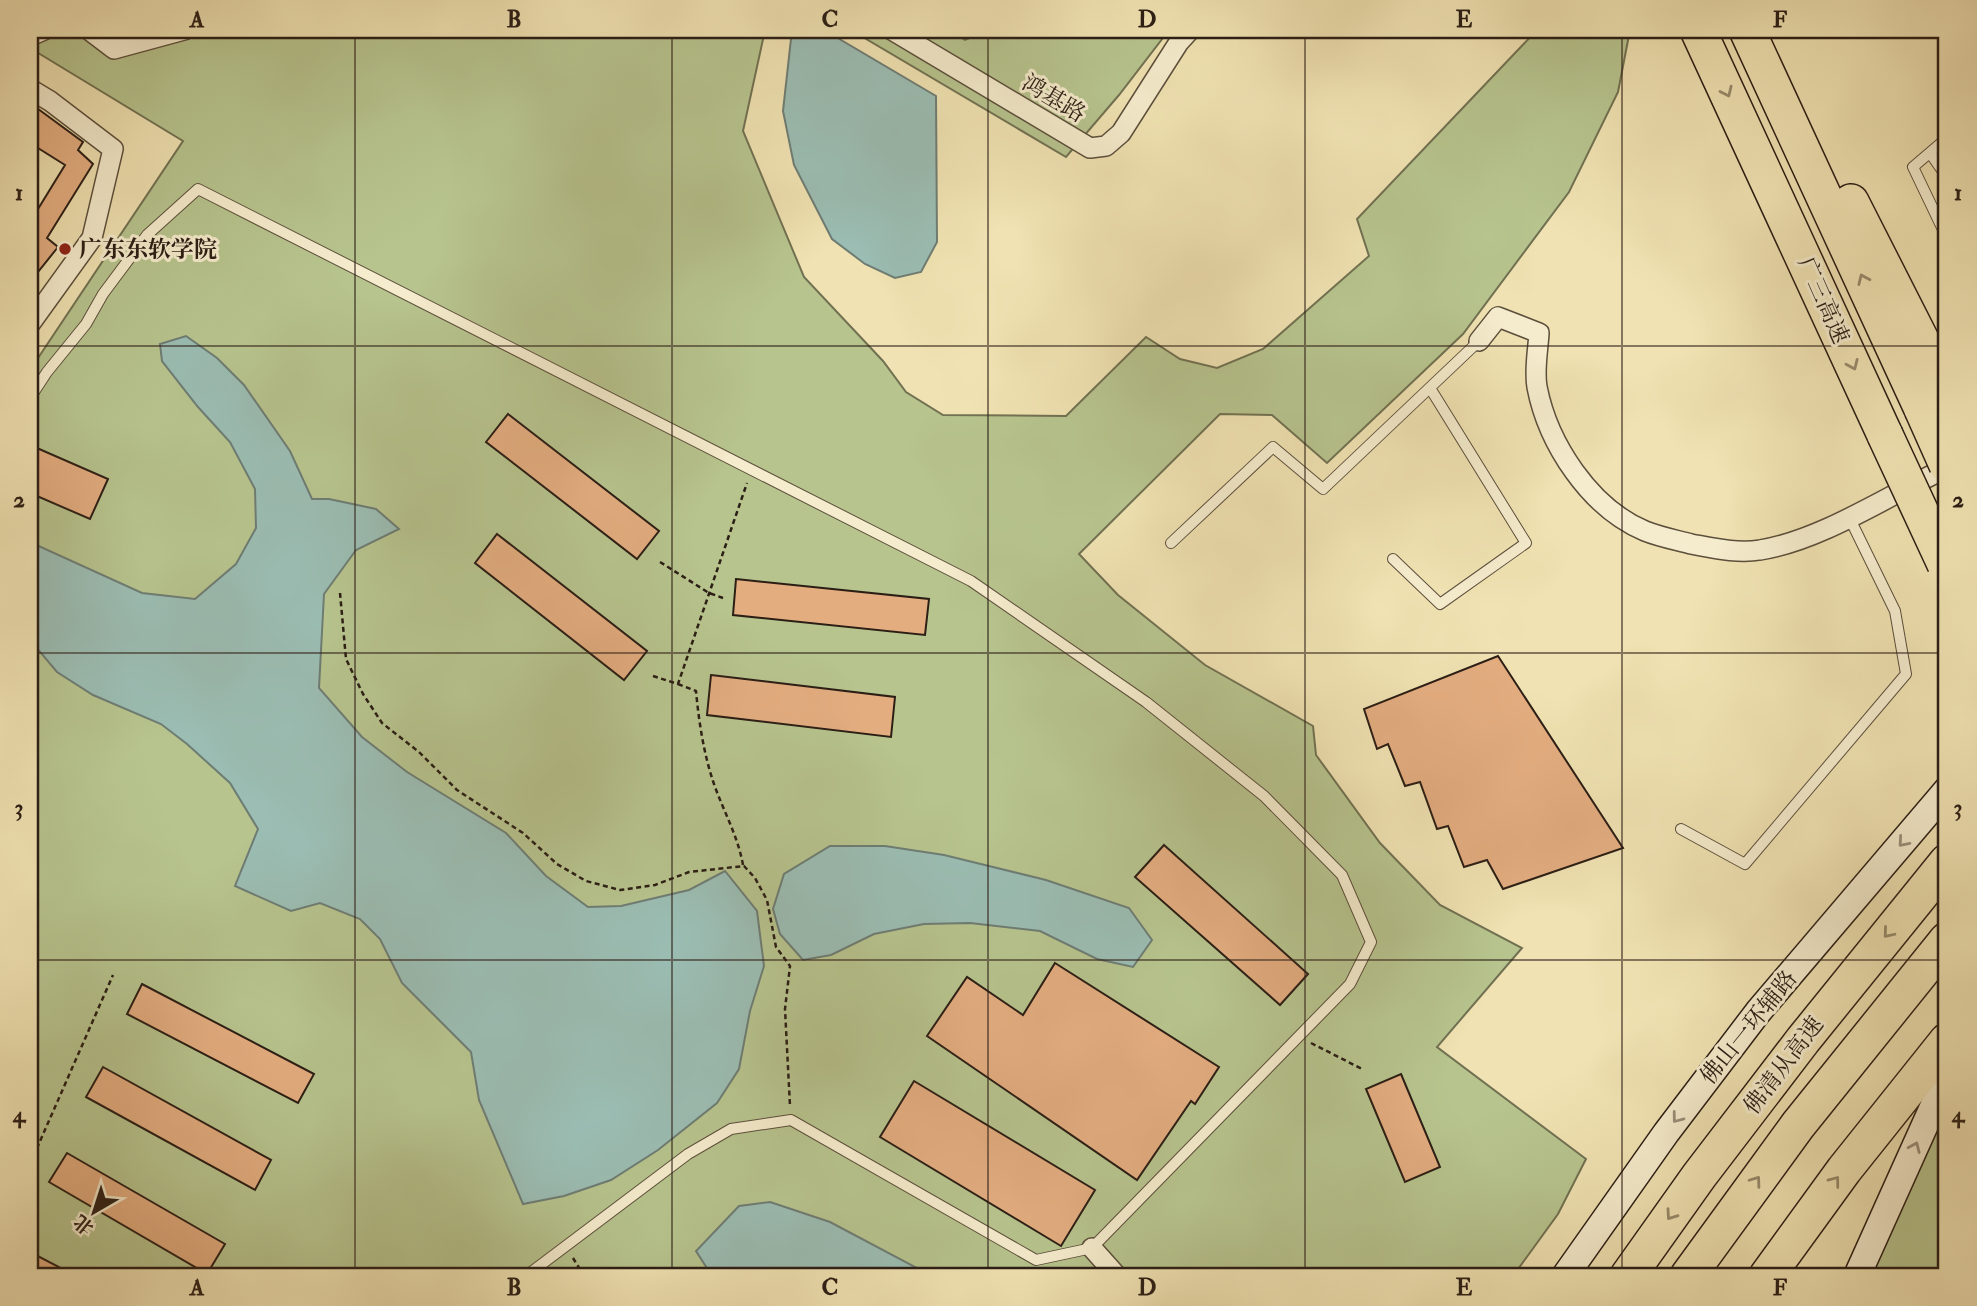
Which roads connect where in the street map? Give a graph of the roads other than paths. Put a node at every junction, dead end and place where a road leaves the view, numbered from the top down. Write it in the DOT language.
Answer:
graph roads {
  1 [pos="44,30"];
  2 [pos="89,30"];
  3 [pos="184,30"];
  4 [pos="892,30"];
  5 [pos="1190,30"];
  6 [pos="1698,30"];
  7 [pos="1747,30"];
  8 [pos="1757,30"];
  9 [pos="30,31"];
  10 [pos="30,89"];
  11 [pos="1947,138"];
  12 [pos="1930,153"];
  13 [pos="1947,177"];
  14 [pos="1947,239"];
  15 [pos="30,324"];
  16 [pos="1479,341"];
  17 [pos="1430,387"];
  18 [pos="1937,394"];
  19 [pos="30,398"];
  20 [pos="1947,465"];
  21 [pos="1849,517"];
  22 [pos="1171,543"];
  23 [pos="1393,559"];
  24 [pos="1946,567"];
  25 [pos="1947,790"];
  26 [pos="1681,829"];
  27 [pos="1947,862"];
  28 [pos="1947,940"];
  29 [pos="1947,1041"];
  30 [pos="1947,1076"];
  31 [pos="1092,1248"];
  32 [pos="1694,1268"];
  33 [pos="526,1276"];
  34 [pos="1117,1276"];
  35 [pos="1566,1276"];
  36 [pos="1628,1276"];
  37 [pos="1767,1276"];
  38 [pos="1857,1276"];
  1 -- 9 [label="street"];
  2 -- 3 [label="street"];
  4 -- 5 [label="street, 鸿基路"];
  6 -- 24 [label="highway, 广三高速, one-way, bridge"];
  18 -- 7 [label="highway, 广三高速, one-way"];
  8 -- 18 [label="highway"];
  10 -- 15 [label="street"];
  11 -- 12 [label="lane"];
  12 -- 13 [label="lane"];
  12 -- 14 [label="lane"];
  16 -- 17 [label="lane"];
  16 -- 21 [label="street"];
  17 -- 22 [label="lane"];
  17 -- 23 [label="lane"];
  18 -- 20 [label="highway, 广三高速, bridge"];
  19 -- 31 [label="lane"];
  20 -- 21 [label="street"];
  21 -- 26 [label="lane"];
  25 -- 35 [label="main road, 佛山一环辅路, one-way"];
  27 -- 36 [label="highway, 佛清从高速, one-way"];
  32 -- 28 [label="highway, 佛清从高速, one-way"];
  37 -- 29 [label="highway, one-way"];
  38 -- 30 [label="main road, one-way"];
  31 -- 33 [label="lane"];
  31 -- 34 [label="street"];
}
